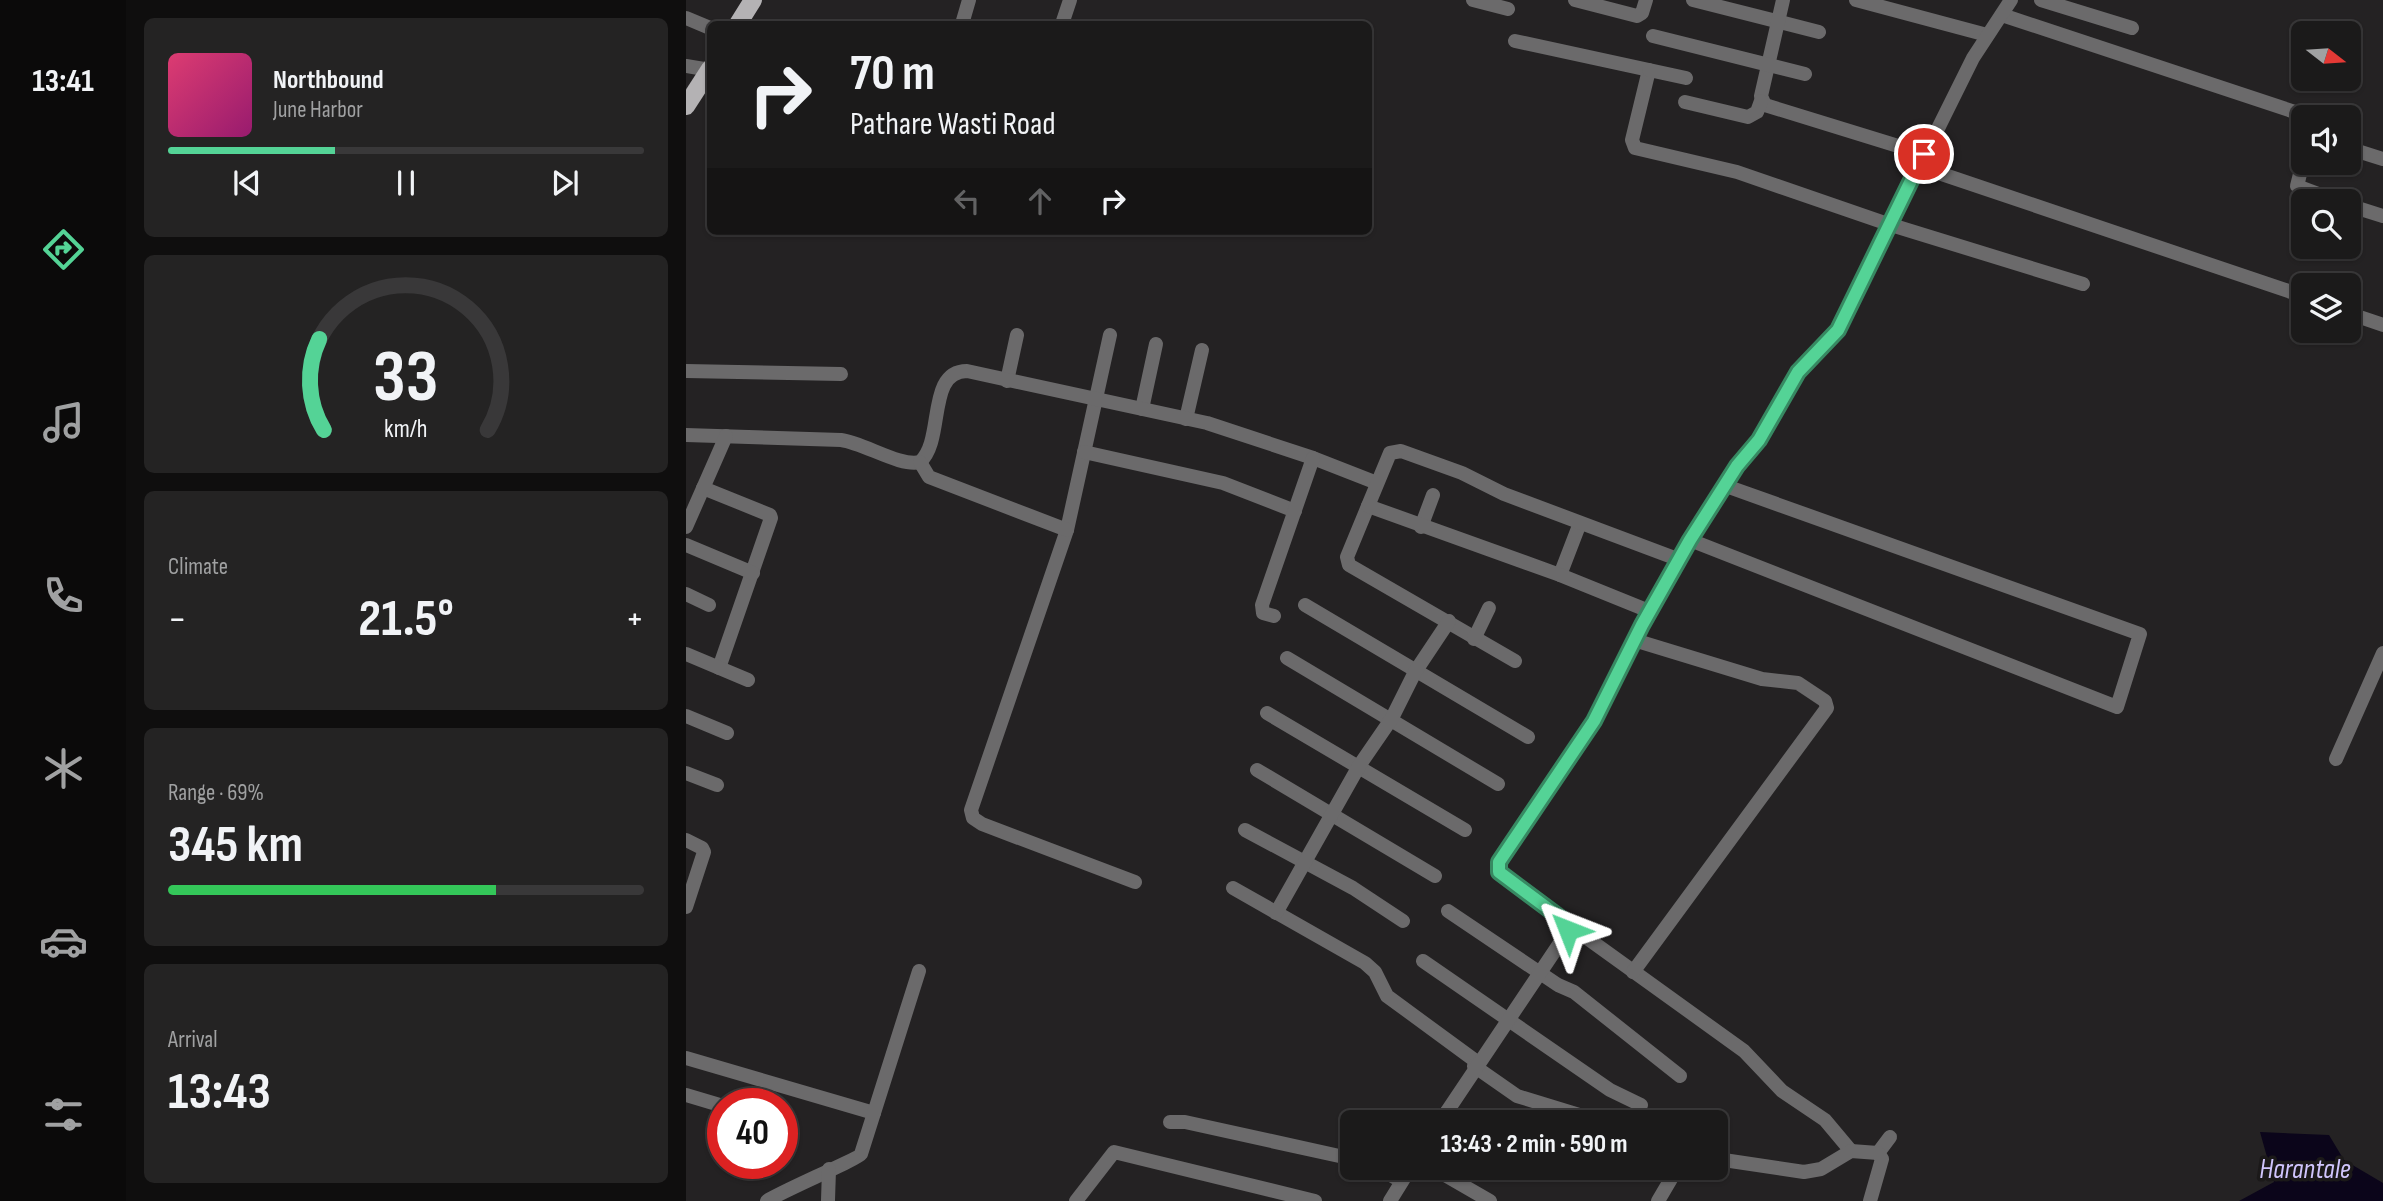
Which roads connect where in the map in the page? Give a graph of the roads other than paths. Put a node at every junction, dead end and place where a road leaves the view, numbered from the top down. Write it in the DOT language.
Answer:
graph roads {
  1 [pos="753,0"];
  2 [pos="969,0"];
  3 [pos="1070,0"];
  4 [pos="1473,0"];
  5 [pos="1575,0"];
  6 [pos="1646,0"];
  7 [pos="1693,0"];
  8 [pos="1783,0"];
  9 [pos="1856,0"];
  10 [pos="2011,0"];
  11 [pos="2041,0"];
  12 [pos="1508,9"];
  13 [pos="2001,15"];
  14 [pos="686,18"];
  15 [pos="740,21"];
  16 [pos="963,21"];
  17 [pos="1063,21"];
  18 [pos="1776,23"];
  19 [pos="707,27"];
  20 [pos="2132,28"];
  21 [pos="1819,32"];
  22 [pos="1987,35"];
  23 [pos="1653,36"];
  24 [pos="1515,41"];
  25 [pos="686,65"];
  26 [pos="1769,65"];
  27 [pos="707,68"];
  28 [pos="1649,69"];
  29 [pos="707,74"];
  30 [pos="1805,74"];
  31 [pos="1686,78"];
  32 [pos="1761,101"];
  33 [pos="1685,102"];
  34 [pos="686,106"];
  35 [pos="2291,111"];
  36 [pos="2361,152"];
  37 [pos="2383,159"];
  38 [pos="1921,160"];
  39 [pos="2300,175"];
  40 [pos="2305,189"];
  41 [pos="2361,209"];
  42 [pos="2383,216"];
  43 [pos="1888,224"];
  44 [pos="2083,284"];
  45 [pos="2291,292"];
  46 [pos="2361,318"];
  47 [pos="2383,326"];
  48 [pos="1017,335"];
  49 [pos="1110,335"];
  50 [pos="1156,344"];
  51 [pos="1202,350"];
  52 [pos="686,371"];
  53 [pos="841,374"];
  54 [pos="1007,381"];
  55 [pos="1095,399"];
  56 [pos="1142,409"];
  57 [pos="1186,419"];
  58 [pos="686,435"];
  59 [pos="726,436"];
  60 [pos="1084,452"];
  61 [pos="1313,458"];
  62 [pos="920,462"];
  63 [pos="1377,483"];
  64 [pos="1726,486"];
  65 [pos="703,488"];
  66 [pos="1433,495"];
  67 [pos="1368,506"];
  68 [pos="1295,511"];
  69 [pos="1580,523"];
  70 [pos="686,527"];
  71 [pos="1421,527"];
  72 [pos="1067,530"];
  73 [pos="1690,540"];
  74 [pos="686,545"];
  75 [pos="1680,560"];
  76 [pos="753,573"];
  77 [pos="1560,575"];
  78 [pos="686,594"];
  79 [pos="709,605"];
  80 [pos="1306,605"];
  81 [pos="1489,608"];
  82 [pos="1649,611"];
  83 [pos="1274,616"];
  84 [pos="1449,621"];
  85 [pos="1474,639"];
  86 [pos="1634,640"];
  87 [pos="2383,653"];
  88 [pos="686,654"];
  89 [pos="1287,658"];
  90 [pos="1515,662"];
  91 [pos="719,668"];
  92 [pos="1415,672"];
  93 [pos="2379,672"];
  94 [pos="748,680"];
  95 [pos="1267,713"];
  96 [pos="686,716"];
  97 [pos="1392,718"];
  98 [pos="727,733"];
  99 [pos="1528,737"];
  100 [pos="2336,760"];
  101 [pos="1359,766"];
  102 [pos="1257,770"];
  103 [pos="686,773"];
  104 [pos="1499,784"];
  105 [pos="717,785"];
  106 [pos="1332,815"];
  107 [pos="1245,830"];
  108 [pos="1465,830"];
  109 [pos="686,840"];
  110 [pos="1305,864"];
  111 [pos="1435,876"];
  112 [pos="1135,882"];
  113 [pos="1233,888"];
  114 [pos="686,907"];
  115 [pos="1448,911"];
  116 [pos="1276,913"];
  117 [pos="1403,921"];
  118 [pos="1569,925"];
  119 [pos="1423,961"];
  120 [pos="919,971"];
  121 [pos="1539,971"];
  122 [pos="1633,972"];
  123 [pos="1506,1021"];
  124 [pos="686,1058"];
  125 [pos="1476,1064"];
  126 [pos="1680,1076"];
  127 [pos="686,1096"];
  128 [pos="707,1102"];
  129 [pos="1641,1105"];
  130 [pos="1447,1110"];
  131 [pos="1563,1110"];
  132 [pos="874,1113"];
  133 [pos="1170,1122"];
  134 [pos="1890,1137"];
  135 [pos="1851,1151"];
  136 [pos="1878,1153"];
  137 [pos="1340,1156"];
  138 [pos="1728,1161"];
  139 [pos="829,1169"];
  140 [pos="1454,1180"];
  141 [pos="1670,1180"];
  142 [pos="1401,1181"];
  143 [pos="767,1201"];
  144 [pos="828,1201"];
  145 [pos="1076,1201"];
  146 [pos="1315,1201"];
  147 [pos="1390,1201"];
  148 [pos="1490,1201"];
  149 [pos="1658,1201"];
  150 [pos="1870,1201"];
  1 -- 15 [label="main road"];
  2 -- 16 [label="street"];
  3 -- 17 [label="street"];
  4 -- 12 [label="street"];
  5 -- 6 [label="street"];
  7 -- 18 [label="street"];
  8 -- 18 [label="street"];
  9 -- 22 [label="street"];
  10 -- 13 [label="street"];
  11 -- 20 [label="street"];
  13 -- 22 [label="street"];
  13 -- 35 [label="street"];
  14 -- 19 [label="street"];
  18 -- 21 [label="street"];
  18 -- 26 [label="street"];
  22 -- 38 [label="street"];
  23 -- 26 [label="street"];
  24 -- 28 [label="street"];
  25 -- 27 [label="street"];
  26 -- 30 [label="street"];
  26 -- 32 [label="street"];
  28 -- 31 [label="street"];
  28 -- 43 [label="street"];
  29 -- 34 [label="main road"];
  32 -- 33 [label="street"];
  32 -- 38 [label="street"];
  36 -- 37 [label="street"];
  38 -- 43 [label="street"];
  38 -- 45 [label="street"];
  39 -- 40 [label="street"];
  41 -- 42 [label="street"];
  43 -- 44 [label="street"];
  43 -- 64 [label="street"];
  46 -- 47 [label="street"];
  48 -- 54 [label="street"];
  49 -- 55 [label="street"];
  50 -- 56 [label="street"];
  51 -- 57 [label="street"];
  52 -- 53 [label="street"];
  54 -- 55 [label="street"];
  54 -- 62 [label="street"];
  55 -- 56 [label="street"];
  55 -- 60 [label="street"];
  56 -- 57 [label="street"];
  57 -- 61 [label="street"];
  58 -- 59 [label="street"];
  59 -- 62 [label="street"];
  59 -- 65 [label="street"];
  60 -- 68 [label="street"];
  60 -- 72 [label="street"];
  61 -- 63 [label="street"];
  61 -- 68 [label="street"];
  62 -- 72 [label="street"];
  63 -- 67 [label="street"];
  63 -- 69 [label="street"];
  64 -- 73 [label="street"];
  64 -- 73 [label="street"];
  65 -- 70 [label="street"];
  65 -- 76 [label="street"];
  66 -- 71 [label="street"];
  67 -- 71 [label="street"];
  67 -- 84 [label="street"];
  68 -- 83 [label="street"];
  69 -- 75 [label="street"];
  69 -- 77 [label="street"];
  71 -- 77 [label="street"];
  72 -- 112 [label="street"];
  73 -- 75 [label="street"];
  74 -- 76 [label="street"];
  75 -- 82 [label="street"];
  76 -- 91 [label="street"];
  77 -- 82 [label="street"];
  78 -- 79 [label="street"];
  80 -- 92 [label="street"];
  81 -- 85 [label="street"];
  82 -- 86 [label="street"];
  84 -- 85 [label="street"];
  84 -- 92 [label="street"];
  85 -- 90 [label="street"];
  86 -- 118 [label="street"];
  86 -- 122 [label="street"];
  87 -- 93 [label="street"];
  88 -- 91 [label="street"];
  89 -- 97 [label="street"];
  91 -- 94 [label="street"];
  92 -- 97 [label="street"];
  92 -- 99 [label="street"];
  93 -- 100 [label="street"];
  95 -- 101 [label="street"];
  96 -- 98 [label="street"];
  97 -- 101 [label="street"];
  97 -- 104 [label="street"];
  101 -- 106 [label="street"];
  101 -- 108 [label="street"];
  102 -- 106 [label="street"];
  103 -- 105 [label="street"];
  106 -- 110 [label="street"];
  106 -- 111 [label="street"];
  107 -- 110 [label="street"];
  109 -- 114 [label="street"];
  110 -- 116 [label="street"];
  110 -- 117 [label="street"];
  113 -- 116 [label="street"];
  115 -- 121 [label="street"];
  116 -- 125 [label="street"];
  118 -- 121 [label="street"];
  118 -- 122 [label="street"];
  119 -- 123 [label="street"];
  120 -- 132 [label="street"];
  121 -- 123 [label="street"];
  121 -- 126 [label="street"];
  122 -- 135 [label="street"];
  123 -- 125 [label="street"];
  123 -- 129 [label="street"];
  124 -- 132 [label="street"];
  125 -- 130 [label="street"];
  125 -- 131 [label="street"];
  127 -- 128 [label="street"];
  132 -- 139 [label="street"];
  133 -- 137 [label="street"];
  134 -- 136 [label="street"];
  135 -- 136 [label="street"];
  135 -- 138 [label="street"];
  136 -- 150 [label="street"];
  139 -- 143 [label="street"];
  139 -- 144 [label="street"];
  140 -- 148 [label="street"];
  141 -- 149 [label="street"];
  142 -- 147 [label="street"];
  145 -- 146 [label="street"];
}
